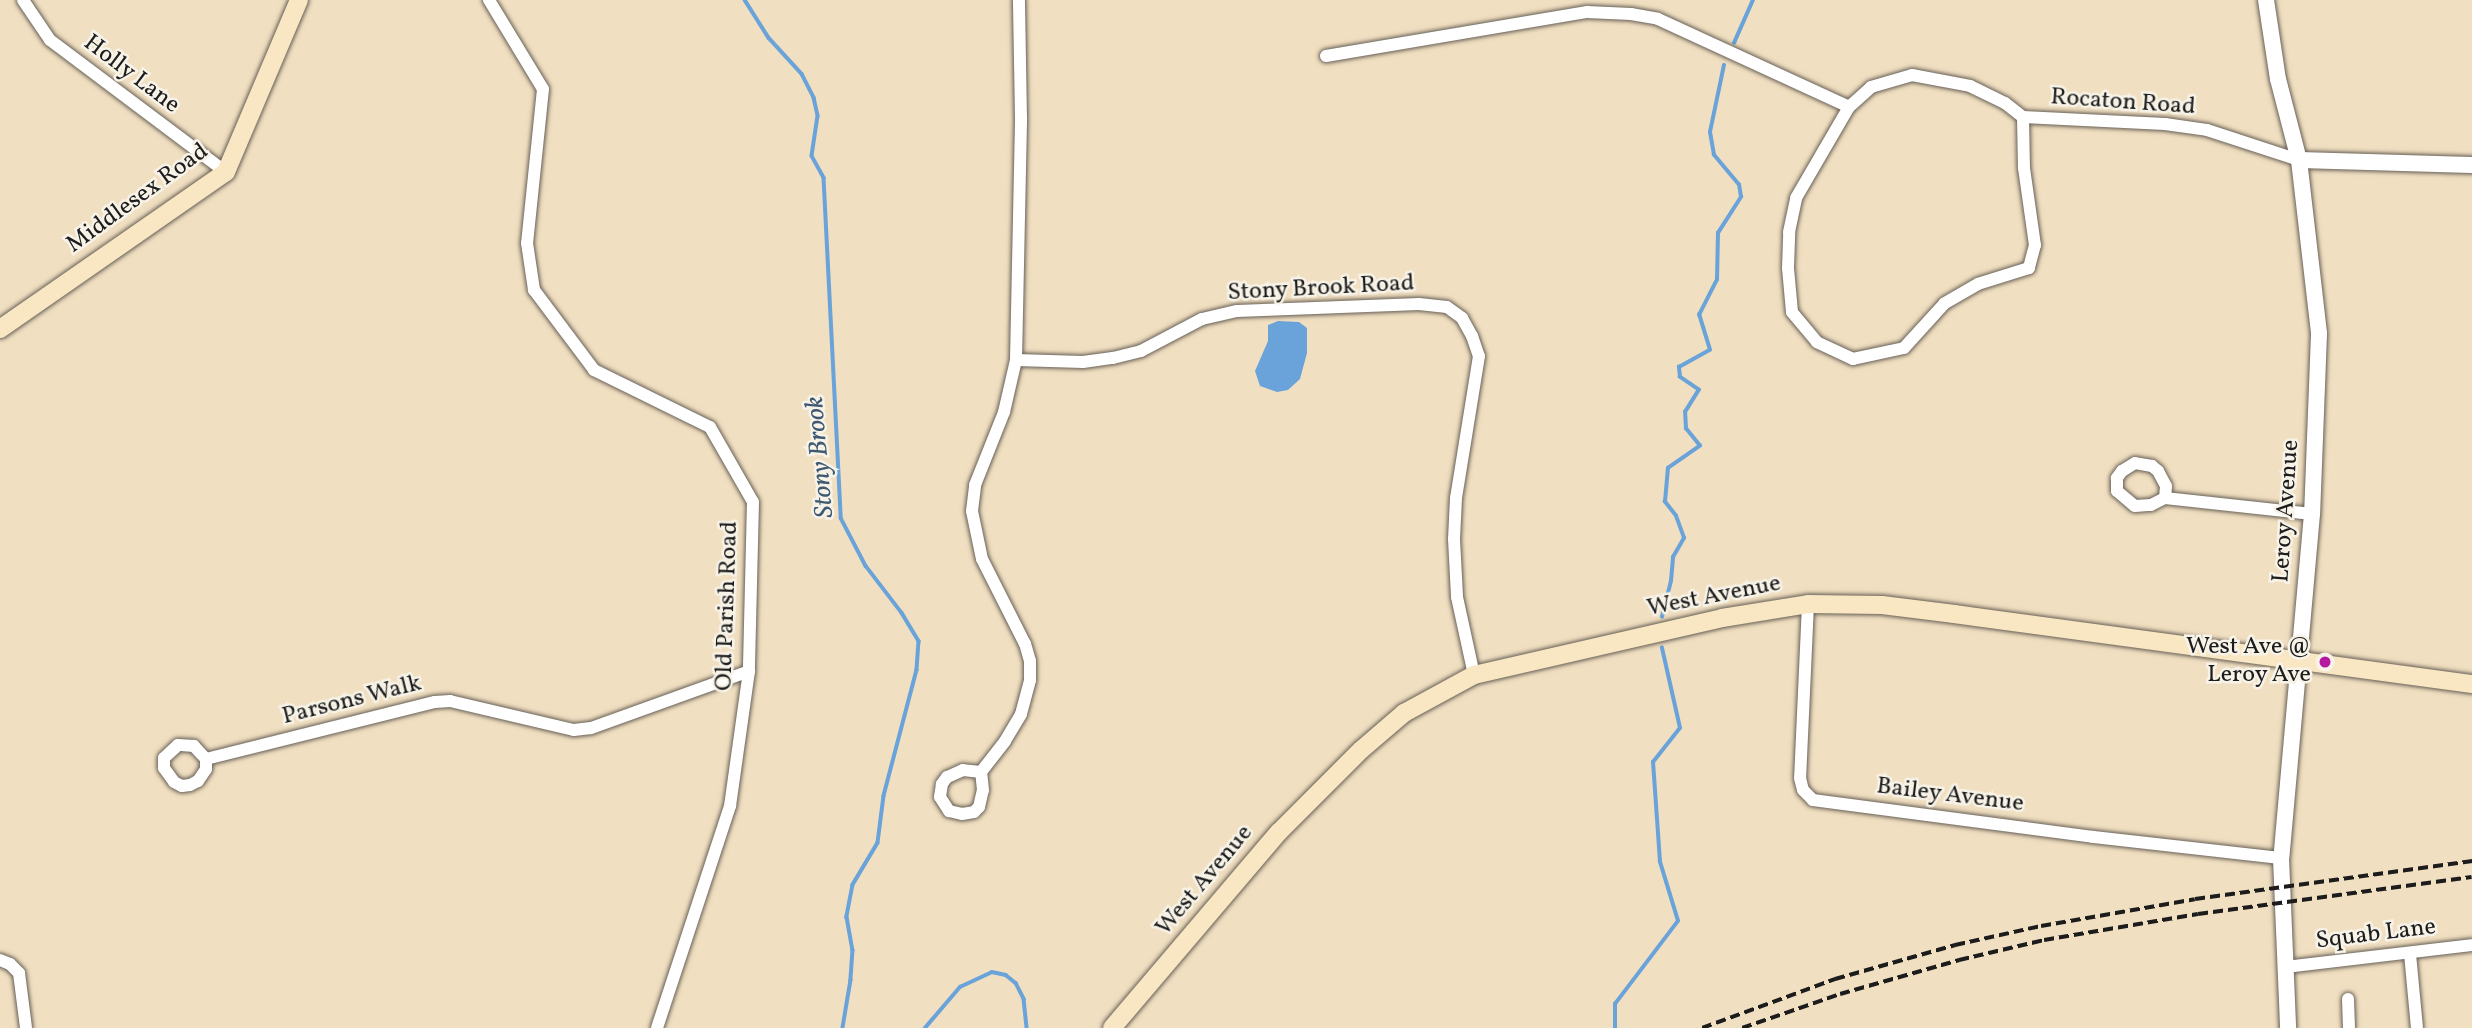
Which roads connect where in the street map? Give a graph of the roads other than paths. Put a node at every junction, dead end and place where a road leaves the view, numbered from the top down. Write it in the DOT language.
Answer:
graph roads {
  1 [pos="23,0"];
  2 [pos="299,0"];
  3 [pos="489,0"];
  4 [pos="1019,0"];
  5 [pos="2266,0"];
  6 [pos="1326,56"];
  7 [pos="1849,107"];
  8 [pos="2023,117"];
  9 [pos="2299,160"];
  10 [pos="2472,166"];
  11 [pos="226,172"];
  12 [pos="0,329"];
  13 [pos="1016,360"];
  14 [pos="2165,498"];
  15 [pos="2312,514"];
  16 [pos="1808,604"];
  17 [pos="2299,658"];
  18 [pos="749,671"];
  19 [pos="1474,675"];
  20 [pos="2472,684"];
  21 [pos="206,759"];
  22 [pos="981,772"];
  23 [pos="2281,858"];
  24 [pos="2472,945"];
  25 [pos="2410,954"];
  26 [pos="0,960"];
  27 [pos="2285,967"];
  28 [pos="2348,999"];
  29 [pos="26,1028"];
  30 [pos="657,1028"];
  31 [pos="1112,1028"];
  32 [pos="2288,1028"];
  33 [pos="2349,1028"];
  34 [pos="2417,1028"];
  1 -- 11 [label="street, Holly Lane"];
  2 -- 11 [label="main road, Middlesex Road"];
  3 -- 18 [label="street, Old Parish Road"];
  4 -- 13 [label="street"];
  5 -- 9 [label="street, Leroy Avenue"];
  6 -- 7 [label="street"];
  7 -- 8 [label="street, Rocaton Road"];
  7 -- 8 [label="street, Rocaton Road"];
  8 -- 9 [label="street, Rocaton Road"];
  9 -- 10 [label="street"];
  9 -- 15 [label="street, Leroy Avenue"];
  11 -- 12 [label="main road, Middlesex Road"];
  13 -- 19 [label="street, Stony Brook Road"];
  13 -- 22 [label="street"];
  14 -- 15 [label="street"];
  15 -- 17 [label="street, Leroy Avenue"];
  16 -- 17 [label="main road, West Avenue"];
  16 -- 19 [label="main road, West Avenue"];
  16 -- 23 [label="street, Bailey Avenue"];
  17 -- 20 [label="main road, West Avenue"];
  17 -- 23 [label="street, Leroy Avenue"];
  18 -- 21 [label="street, Parsons Walk"];
  18 -- 30 [label="street, Old Parish Road"];
  19 -- 31 [label="main road, West Avenue"];
  23 -- 27 [label="street, Leroy Avenue"];
  24 -- 25 [label="street, Squab Lane"];
  25 -- 27 [label="street, Squab Lane"];
  25 -- 34 [label="street"];
  26 -- 29 [label="street"];
  27 -- 32 [label="street, Leroy Avenue"];
  28 -- 33 [label="street"];
}
